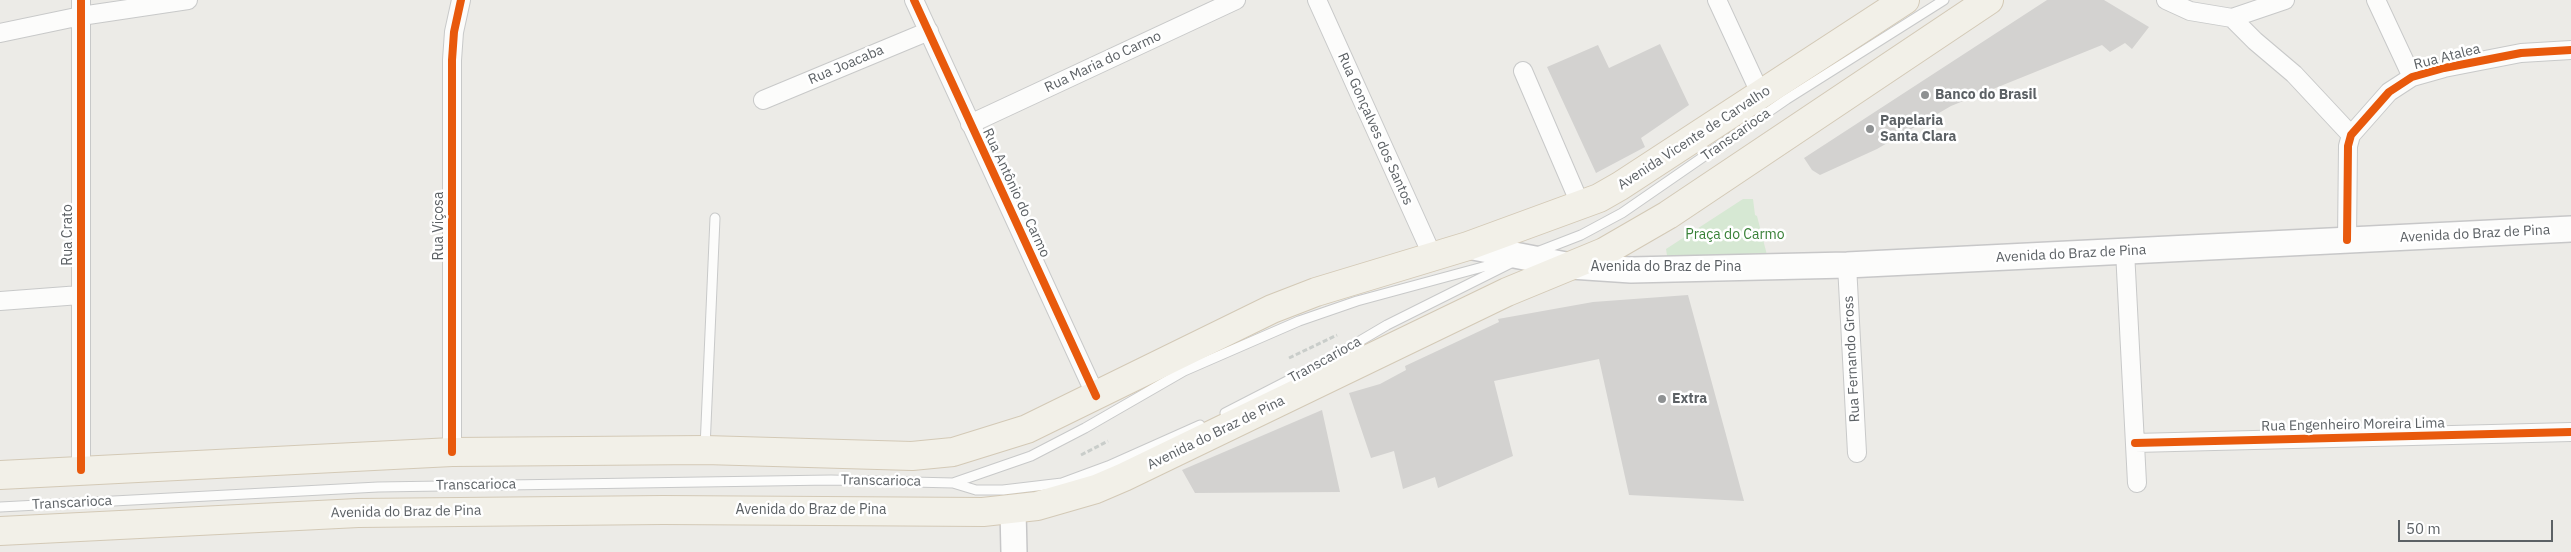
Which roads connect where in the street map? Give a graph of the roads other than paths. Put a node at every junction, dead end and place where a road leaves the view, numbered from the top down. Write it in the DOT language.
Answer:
graph roads {
  1 [pos="188,0"];
  2 [pos="461,0"];
  3 [pos="914,0"];
  4 [pos="1236,0"];
  5 [pos="1317,0"];
  6 [pos="1717,0"];
  7 [pos="1905,0"];
  8 [pos="1944,0"];
  9 [pos="1989,0"];
  10 [pos="2166,0"];
  11 [pos="2285,0"];
  12 [pos="2376,0"];
  13 [pos="81,8"];
  14 [pos="2232,18"];
  15 [pos="929,31"];
  16 [pos="0,33"];
  17 [pos="2571,50"];
  18 [pos="1523,71"];
  19 [pos="2412,77"];
  20 [pos="1761,95"];
  21 [pos="763,100"];
  22 [pos="970,124"];
  23 [pos="2351,135"];
  24 [pos="1581,206"];
  25 [pos="715,218"];
  26 [pos="2571,229"];
  27 [pos="2347,240"];
  28 [pos="1468,246"];
  29 [pos="2126,251"];
  30 [pos="1433,257"];
  31 [pos="1522,257"];
  32 [pos="1847,265"];
  33 [pos="1570,266"];
  34 [pos="80,295"];
  35 [pos="0,301"];
  36 [pos="1096,396"];
  37 [pos="2571,432"];
  38 [pos="2135,443"];
  39 [pos="705,450"];
  40 [pos="452,452"];
  41 [pos="1857,453"];
  42 [pos="80,470"];
  43 [pos="0,475"];
  44 [pos="953,483"];
  45 [pos="2137,483"];
  46 [pos="0,507"];
  47 [pos="1012,510"];
  48 [pos="0,531"];
  49 [pos="1014,552"];
  1 -- 13 [label="street"];
  2 -- 40 [label="street, Rua Viçosa"];
  3 -- 15 [label="street, Rua Antônio do Carmo"];
  4 -- 22 [label="street, Rua Maria do Carmo"];
  5 -- 30 [label="street, Rua Gonçalves dos Santos"];
  6 -- 20 [label="street"];
  7 -- 20 [label="main road, Avenida Vicente de Carvalho"];
  8 -- 31 [label="lane, Transcarioca"];
  9 -- 33 [label="main road"];
  10 -- 14 [label="street"];
  11 -- 14 [label="street"];
  12 -- 19 [label="street"];
  13 -- 16 [label="street"];
  13 -- 34 [label="street, Rua Crato"];
  14 -- 23 [label="street"];
  15 -- 21 [label="street, Rua Joacaba"];
  15 -- 22 [label="street, Rua Antônio do Carmo"];
  17 -- 19 [label="street, Rua Atalea"];
  18 -- 24 [label="street"];
  19 -- 23 [label="street, Rua Atalea"];
  20 -- 24 [label="main road, Avenida Vicente de Carvalho"];
  22 -- 36 [label="street, Rua Antônio do Carmo"];
  23 -- 27 [label="street"];
  24 -- 28 [label="main road, Avenida Vicente de Carvalho"];
  25 -- 39 [label="lane"];
  26 -- 27 [label="main road, Avenida do Braz de Pina"];
  27 -- 29 [label="main road, Avenida do Braz de Pina"];
  28 -- 30 [label="main road, Avenida do Braz de Pina"];
  28 -- 31 [label="main road, Avenida do Braz de Pina"];
  29 -- 32 [label="main road, Avenida do Braz de Pina"];
  29 -- 38 [label="street"];
  30 -- 36 [label="main road, Avenida do Braz de Pina"];
  31 -- 33 [label="main road, Avenida do Braz de Pina"];
  31 -- 44 [label="lane, Transcarioca"];
  31 -- 44 [label="lane, Transcarioca"];
  32 -- 33 [label="main road, Avenida do Braz de Pina"];
  32 -- 41 [label="street, Rua Fernando Gross"];
  33 -- 47 [label="main road, Avenida do Braz de Pina"];
  34 -- 35 [label="street"];
  34 -- 42 [label="street, Rua Crato"];
  36 -- 39 [label="main road, Avenida do Braz de Pina"];
  37 -- 38 [label="street, Rua Engenheiro Moreira Lima"];
  38 -- 45 [label="street"];
  39 -- 40 [label="main road, Avenida do Braz de Pina"];
  40 -- 42 [label="main road, Avenida do Braz de Pina"];
  42 -- 43 [label="main road, Avenida do Braz de Pina"];
  44 -- 46 [label="lane, Transcarioca"];
  47 -- 48 [label="main road, Avenida do Braz de Pina"];
  47 -- 49 [label="main road"];
}
